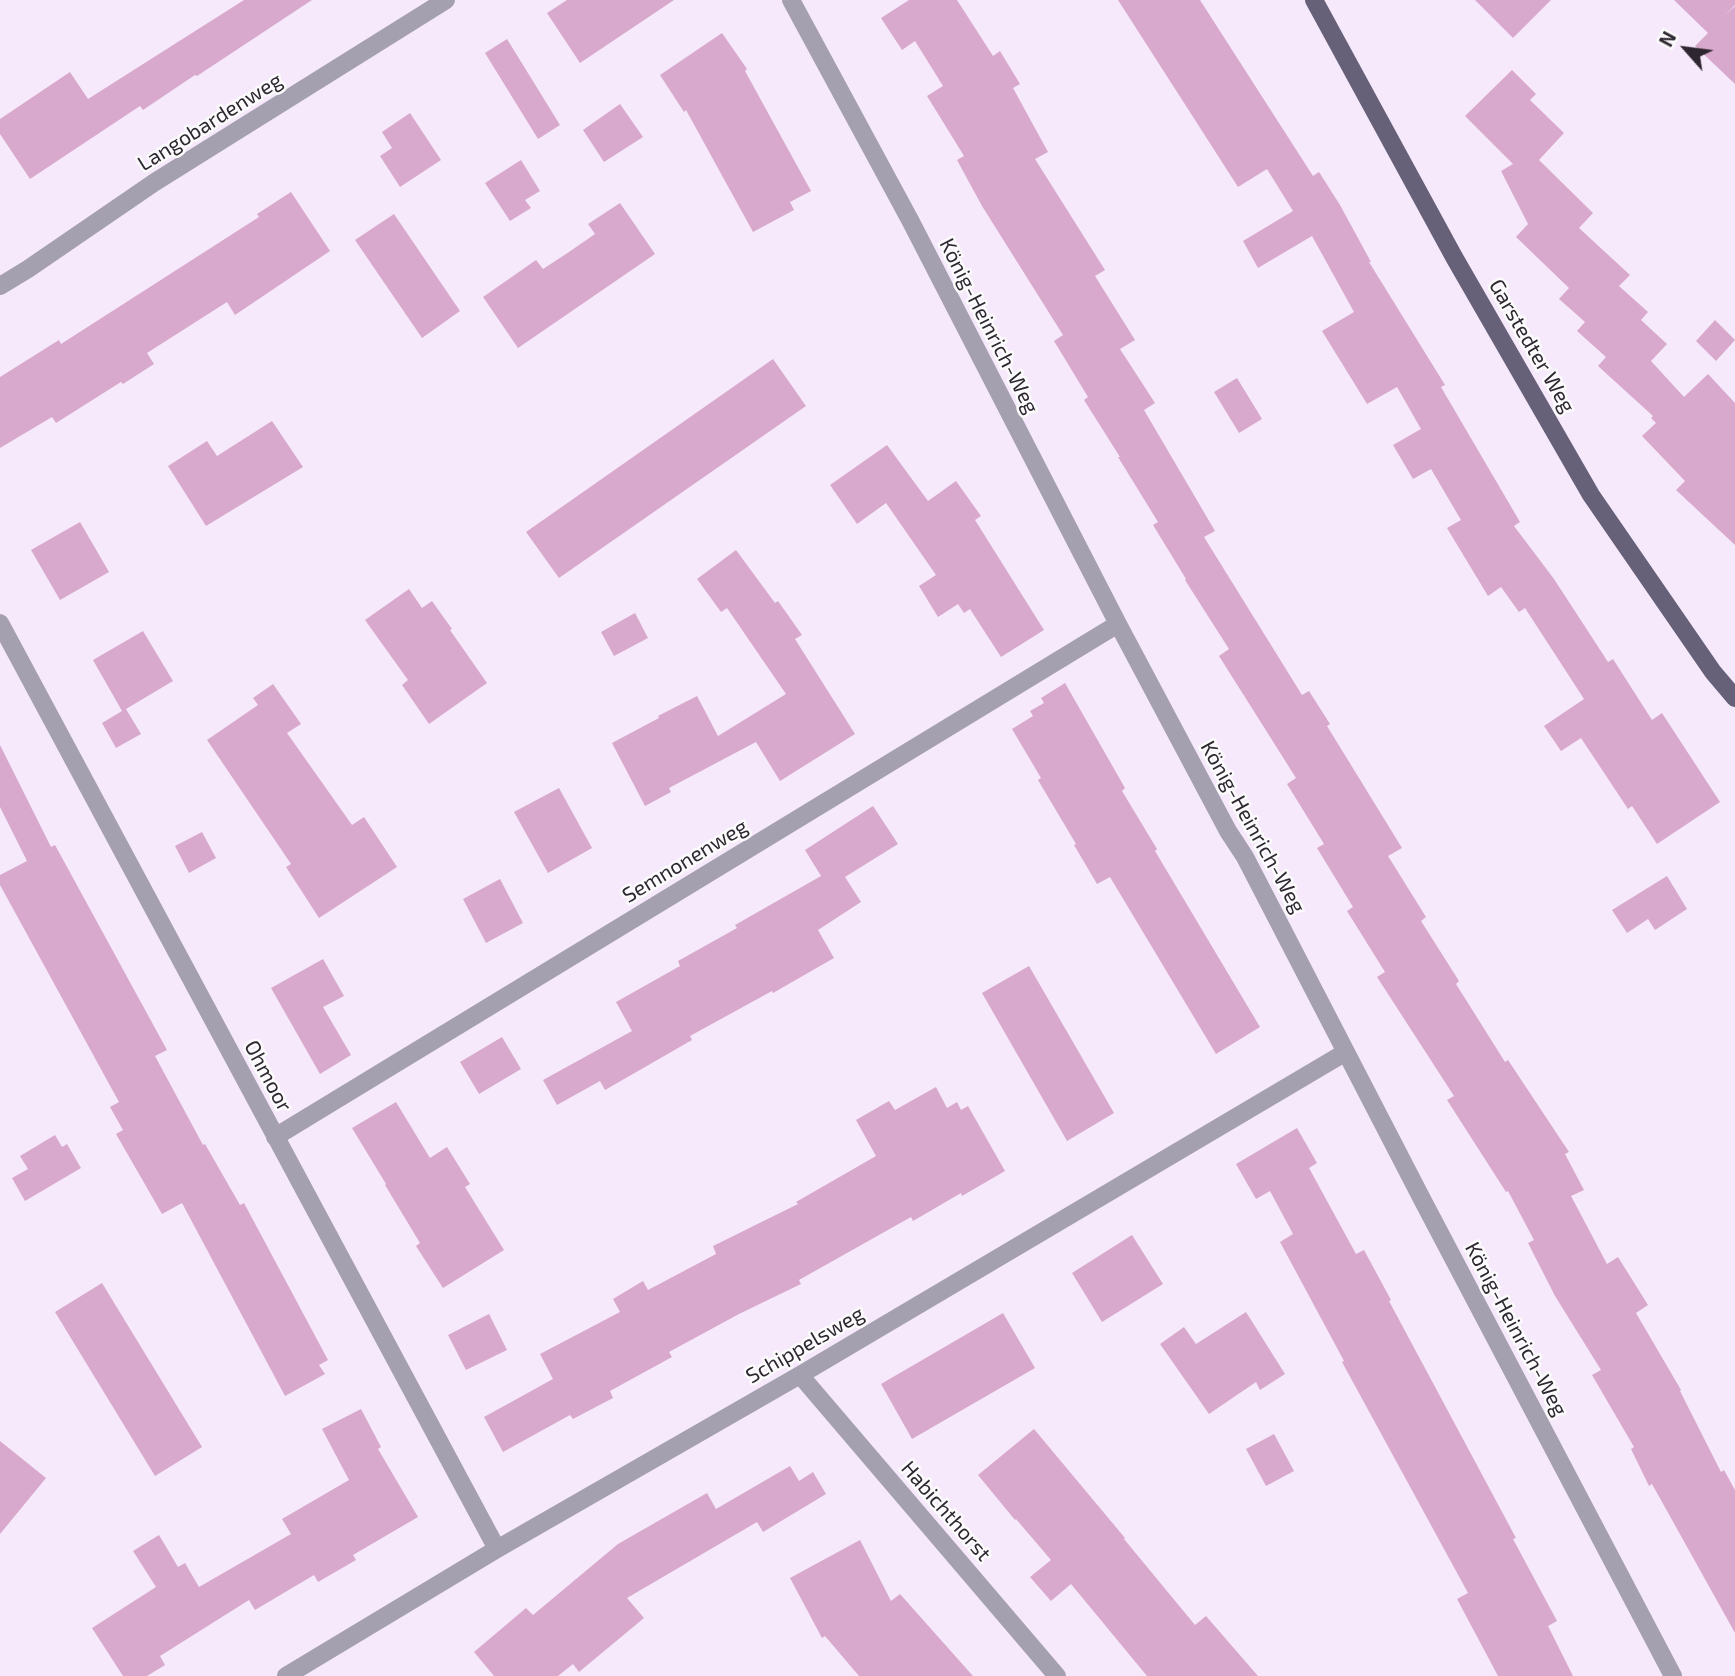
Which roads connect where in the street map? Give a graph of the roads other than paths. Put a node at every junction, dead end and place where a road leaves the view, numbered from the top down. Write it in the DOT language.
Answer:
graph roads {
  1 [pos="446,0"];
  2 [pos="791,0"];
  3 [pos="1314,0"];
  4 [pos="0,286"];
  5 [pos="0,623"];
  6 [pos="1118,624"];
  7 [pos="1735,698"];
  8 [pos="1346,1052"];
  9 [pos="275,1137"];
  10 [pos="800,1375"];
  11 [pos="497,1549"];
  12 [pos="286,1676"];
  13 [pos="1057,1676"];
  14 [pos="1673,1676"];
  1 -- 4 [label="street, Langobardenweg"];
  2 -- 6 [label="street, König-Heinrich-Weg"];
  3 -- 7 [label="main road, Garstedter Weg"];
  5 -- 9 [label="street, Ohmoor"];
  6 -- 8 [label="street, König-Heinrich-Weg"];
  6 -- 9 [label="street, Semnonenweg"];
  8 -- 10 [label="street, Schippelsweg"];
  8 -- 14 [label="street, König-Heinrich-Weg"];
  9 -- 11 [label="street, Ohmoor"];
  10 -- 11 [label="street, Schippelsweg"];
  10 -- 13 [label="street, Habichthorst"];
  11 -- 12 [label="street, Schippelsweg"];
}
